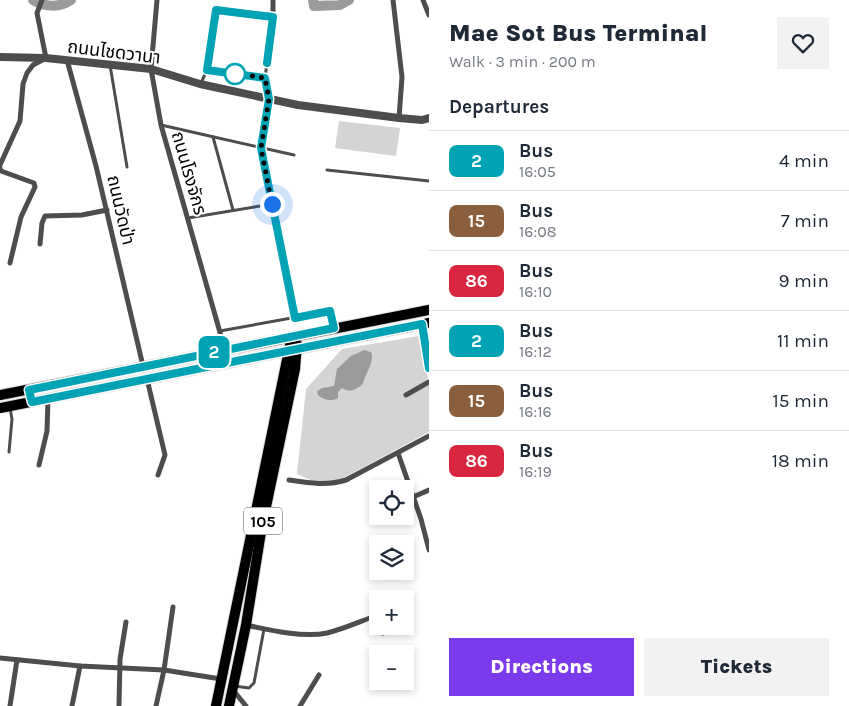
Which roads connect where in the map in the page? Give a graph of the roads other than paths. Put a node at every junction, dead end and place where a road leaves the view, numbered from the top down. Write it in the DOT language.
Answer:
graph roads {
  1 [pos="42,0"];
  2 [pos="157,0"];
  3 [pos="273,0"];
  4 [pos="393,0"];
  5 [pos="423,0"];
  6 [pos="429,15"];
  7 [pos="273,17"];
  8 [pos="0,57"];
  9 [pos="46,58"];
  10 [pos="67,60"];
  11 [pos="110,64"];
  12 [pos="151,68"];
  13 [pos="207,70"];
  14 [pos="265,78"];
  15 [pos="200,84"];
  16 [pos="269,99"];
  17 [pos="399,118"];
  18 [pos="429,118"];
  19 [pos="161,125"];
  20 [pos="213,137"];
  21 [pos="261,148"];
  22 [pos="294,155"];
  23 [pos="0,166"];
  24 [pos="127,167"];
  25 [pos="327,170"];
  26 [pos="429,181"];
  27 [pos="272,204"];
  28 [pos="107,210"];
  29 [pos="233,210"];
  30 [pos="187,218"];
  31 [pos="40,244"];
  32 [pos="10,263"];
  33 [pos="429,310"];
  34 [pos="295,318"];
  35 [pos="426,323"];
  36 [pos="334,328"];
  37 [pos="219,332"];
  38 [pos="294,337"];
  39 [pos="321,344"];
  40 [pos="224,350"];
  41 [pos="293,350"];
  42 [pos="266,355"];
  43 [pos="143,367"];
  44 [pos="429,368"];
  45 [pos="295,369"];
  46 [pos="284,373"];
  47 [pos="147,379"];
  48 [pos="429,382"];
  49 [pos="29,390"];
  50 [pos="0,395"];
  51 [pos="406,395"];
  52 [pos="48,399"];
  53 [pos="32,402"];
  54 [pos="5,407"];
  55 [pos="429,436"];
  56 [pos="9,452"];
  57 [pos="398,453"];
  58 [pos="39,465"];
  59 [pos="158,475"];
  60 [pos="290,480"];
  61 [pos="407,480"];
  62 [pos="429,490"];
  63 [pos="414,497"];
  64 [pos="414,500"];
  65 [pos="257,525"];
  66 [pos="429,525"];
  67 [pos="422,527"];
  68 [pos="428,542"];
  69 [pos="429,550"];
  70 [pos="173,607"];
  71 [pos="369,618"];
  72 [pos="126,622"];
  73 [pos="246,625"];
  74 [pos="264,629"];
  75 [pos="0,658"];
  76 [pos="17,660"];
  77 [pos="80,666"];
  78 [pos="119,668"];
  79 [pos="164,670"];
  80 [pos="319,675"];
  81 [pos="221,679"];
  82 [pos="234,688"];
  83 [pos="10,706"];
  84 [pos="72,706"];
  85 [pos="119,706"];
  86 [pos="156,706"];
  87 [pos="216,706"];
  88 [pos="229,706"];
  89 [pos="246,706"];
  90 [pos="300,706"];
  1 -- 9 [label="street"];
  2 -- 12 [label="street, ถนนโรงจักร"];
  3 -- 7 [label="street"];
  4 -- 17 [label="street"];
  5 -- 6 [label="street"];
  7 -- 13 [label="lane"];
  7 -- 14 [label="lane"];
  8 -- 9 [label="street, ถนนไชดวานา"];
  9 -- 10 [label="street, ถนนไชดวานา"];
  9 -- 23 [label="street"];
  10 -- 11 [label="street, ถนนไชดวานา"];
  10 -- 28 [label="street, ถนนวัดป่า"];
  11 -- 12 [label="street, ถนนไชดวานา"];
  11 -- 24 [label="lane"];
  12 -- 15 [label="street, ถนนไชดวานา"];
  12 -- 19 [label="street, ถนนโรงจักร"];
  13 -- 14 [label="lane"];
  13 -- 15 [label="lane"];
  14 -- 16 [label="lane"];
  15 -- 16 [label="street, ถนนไชดวานา"];
  16 -- 17 [label="street, ถนนไชดวานา"];
  16 -- 21 [label="lane"];
  17 -- 18 [label="street, ถนนไชดวานา"];
  19 -- 20 [label="lane"];
  19 -- 30 [label="street, ถนนโรงจักร"];
  20 -- 21 [label="lane"];
  20 -- 29 [label="lane"];
  21 -- 22 [label="lane"];
  21 -- 27 [label="lane"];
  23 -- 32 [label="street"];
  25 -- 26 [label="lane"];
  27 -- 29 [label="lane"];
  27 -- 34 [label="lane"];
  28 -- 31 [label="street"];
  28 -- 43 [label="street, ถนนวัดป่า"];
  29 -- 30 [label="lane"];
  30 -- 37 [label="street, ถนนโรงจักร"];
  33 -- 36 [label="main road"];
  34 -- 36 [label="lane"];
  34 -- 37 [label="lane"];
  35 -- 39 [label="main road"];
  35 -- 44 [label="street"];
  36 -- 38 [label="main road"];
  37 -- 40 [label="street, ถนนโรงจักร"];
  38 -- 40 [label="main road"];
  38 -- 41 [label="main road, 105"];
  39 -- 41 [label="main road"];
  39 -- 45 [label="main road"];
  40 -- 43 [label="main road"];
  41 -- 42 [label="main road"];
  41 -- 45 [label="main road, 105"];
  41 -- 46 [label="main road, 105"];
  42 -- 46 [label="main road"];
  42 -- 47 [label="main road"];
  43 -- 49 [label="main road"];
  45 -- 65 [label="main road, 105"];
  46 -- 65 [label="main road, 105"];
  47 -- 52 [label="main road"];
  47 -- 59 [label="street"];
  48 -- 51 [label="street"];
  49 -- 50 [label="main road"];
  49 -- 53 [label="main road"];
  52 -- 53 [label="main road"];
  52 -- 58 [label="street"];
  53 -- 54 [label="main road"];
  54 -- 56 [label="lane"];
  55 -- 57 [label="street"];
  57 -- 60 [label="street"];
  57 -- 61 [label="street"];
  62 -- 63 [label="street"];
  64 -- 67 [label="street"];
  65 -- 73 [label="main road, 105"];
  65 -- 81 [label="main road, 105"];
  66 -- 67 [label="street"];
  67 -- 68 [label="street"];
  68 -- 69 [label="street"];
  70 -- 79 [label="street"];
  71 -- 74 [label="street"];
  72 -- 78 [label="street"];
  73 -- 74 [label="street"];
  73 -- 82 [label="main road, 105"];
  74 -- 82 [label="lane"];
  75 -- 76 [label="street"];
  76 -- 77 [label="street"];
  76 -- 83 [label="street"];
  77 -- 78 [label="street"];
  77 -- 84 [label="street"];
  78 -- 79 [label="street"];
  78 -- 85 [label="street"];
  79 -- 81 [label="street"];
  79 -- 86 [label="street"];
  80 -- 90 [label="street"];
  81 -- 87 [label="main road, 105"];
  82 -- 88 [label="main road, 105"];
  82 -- 89 [label="street"];
}
